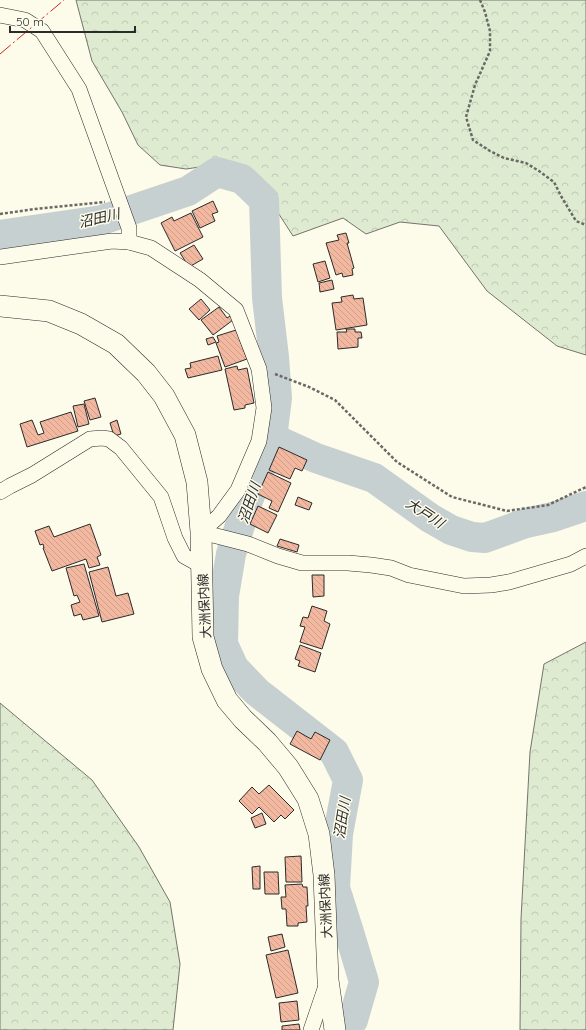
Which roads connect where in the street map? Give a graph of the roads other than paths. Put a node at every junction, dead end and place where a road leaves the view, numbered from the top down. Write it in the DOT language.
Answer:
graph roads {
  1 [pos="0,15"];
  2 [pos="129,235"];
  3 [pos="0,257"];
  4 [pos="0,306"];
  5 [pos="0,492"];
  6 [pos="201,532"];
  7 [pos="586,556"];
  8 [pos="202,566"];
  9 [pos="328,980"];
  10 [pos="311,1030"];
  11 [pos="335,1030"];
  1 -- 2 [label="street"];
  2 -- 3 [label="street"];
  2 -- 6 [label="street"];
  4 -- 6 [label="main road, 大洲保内線"];
  5 -- 8 [label="street"];
  6 -- 7 [label="street"];
  6 -- 8 [label="main road, 大洲保内線"];
  8 -- 9 [label="main road, 大洲保内線"];
  9 -- 10 [label="street"];
  9 -- 11 [label="main road, 大洲保内線"];
}
